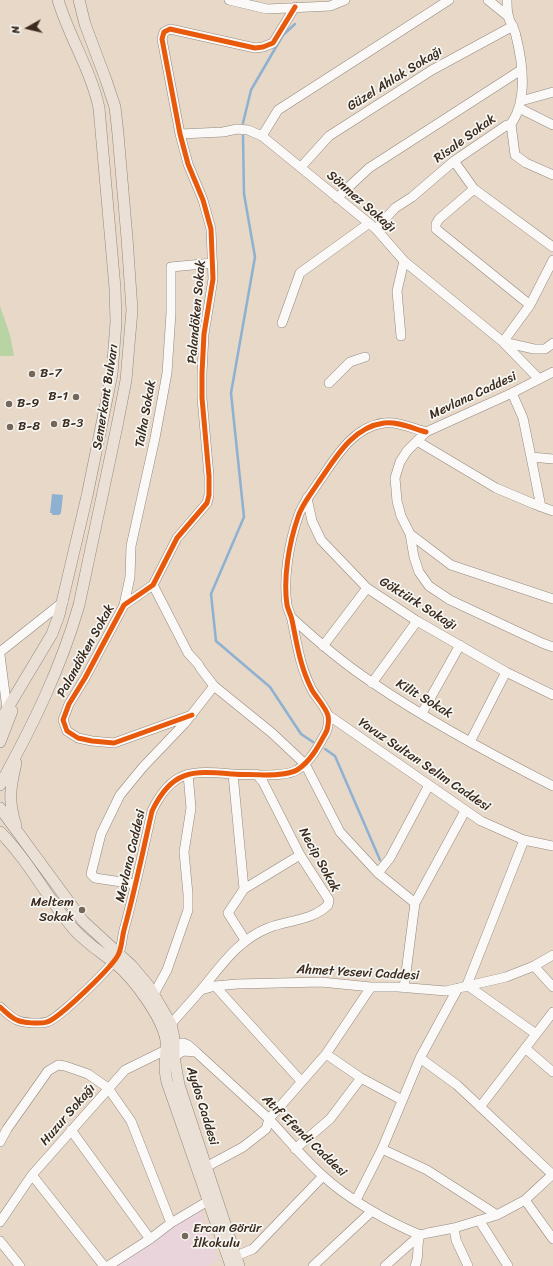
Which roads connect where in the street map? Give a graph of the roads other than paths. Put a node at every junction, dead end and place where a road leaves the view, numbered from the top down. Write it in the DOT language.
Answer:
graph roads {
  1 [pos="58,0"];
  2 [pos="89,0"];
  3 [pos="229,0"];
  4 [pos="344,0"];
  5 [pos="448,0"];
  6 [pos="488,0"];
  7 [pos="506,0"];
  8 [pos="313,3"];
  9 [pos="80,5"];
  10 [pos="296,7"];
  11 [pos="509,17"];
  12 [pos="513,26"];
  13 [pos="521,70"];
  14 [pos="553,92"];
  15 [pos="520,105"];
  16 [pos="510,124"];
  17 [pos="553,125"];
  18 [pos="180,134"];
  19 [pos="262,136"];
  20 [pos="454,161"];
  21 [pos="301,167"];
  22 [pos="553,175"];
  23 [pos="474,189"];
  24 [pos="337,198"];
  25 [pos="372,226"];
  26 [pos="553,247"];
  27 [pos="553,260"];
  28 [pos="404,261"];
  29 [pos="213,263"];
  30 [pos="530,305"];
  31 [pos="282,323"];
  32 [pos="401,336"];
  33 [pos="503,342"];
  34 [pos="553,343"];
  35 [pos="365,357"];
  36 [pos="553,372"];
  37 [pos="539,378"];
  38 [pos="329,383"];
  39 [pos="512,393"];
  40 [pos="426,432"];
  41 [pos="417,441"];
  42 [pos="531,457"];
  43 [pos="553,459"];
  44 [pos="307,498"];
  45 [pos="541,507"];
  46 [pos="553,511"];
  47 [pos="410,534"];
  48 [pos="153,585"];
  49 [pos="367,588"];
  50 [pos="553,599"];
  51 [pos="63,602"];
  52 [pos="124,605"];
  53 [pos="292,618"];
  54 [pos="417,621"];
  55 [pos="460,645"];
  56 [pos="323,646"];
  57 [pos="553,647"];
  58 [pos="0,654"];
  59 [pos="506,672"];
  60 [pos="372,683"];
  61 [pos="21,686"];
  62 [pos="214,686"];
  63 [pos="553,695"];
  64 [pos="7,709"];
  65 [pos="422,713"];
  66 [pos="192,714"];
  67 [pos="328,715"];
  68 [pos="0,720"];
  69 [pos="0,742"];
  70 [pos="470,742"];
  71 [pos="19,751"];
  72 [pos="305,764"];
  73 [pos="188,774"];
  74 [pos="233,774"];
  75 [pos="256,774"];
  76 [pos="0,785"];
  77 [pos="429,785"];
  78 [pos="553,786"];
  79 [pos="0,808"];
  80 [pos="465,811"];
  81 [pos="0,832"];
  82 [pos="20,836"];
  83 [pos="524,840"];
  84 [pos="0,846"];
  85 [pos="553,846"];
  86 [pos="20,854"];
  87 [pos="300,855"];
  88 [pos="378,873"];
  89 [pos="135,884"];
  90 [pos="244,889"];
  91 [pos="415,903"];
  92 [pos="245,940"];
  93 [pos="552,954"];
  94 [pos="116,958"];
  95 [pos="534,966"];
  96 [pos="215,986"];
  97 [pos="462,986"];
  98 [pos="372,987"];
  99 [pos="553,987"];
  100 [pos="404,988"];
  101 [pos="201,990"];
  102 [pos="154,994"];
  103 [pos="0,1007"];
  104 [pos="553,1012"];
  105 [pos="171,1024"];
  106 [pos="536,1034"];
  107 [pos="525,1048"];
  108 [pos="172,1051"];
  109 [pos="196,1052"];
  110 [pos="326,1054"];
  111 [pos="420,1058"];
  112 [pos="553,1072"];
  113 [pos="361,1078"];
  114 [pos="301,1081"];
  115 [pos="108,1088"];
  116 [pos="402,1100"];
  117 [pos="480,1107"];
  118 [pos="269,1119"];
  119 [pos="70,1130"];
  120 [pos="0,1142"];
  121 [pos="295,1149"];
  122 [pos="382,1149"];
  123 [pos="206,1167"];
  124 [pos="32,1175"];
  125 [pos="553,1175"];
  126 [pos="323,1176"];
  127 [pos="356,1200"];
  128 [pos="525,1200"];
  129 [pos="208,1202"];
  130 [pos="372,1211"];
  131 [pos="496,1215"];
  132 [pos="479,1220"];
  133 [pos="0,1222"];
  134 [pos="171,1223"];
  135 [pos="454,1228"];
  136 [pos="420,1235"];
  137 [pos="150,1239"];
  138 [pos="553,1239"];
  139 [pos="0,1242"];
  140 [pos="418,1254"];
  141 [pos="233,1264"];
  142 [pos="20,1266"];
  143 [pos="104,1266"];
  144 [pos="108,1266"];
  145 [pos="313,1266"];
  146 [pos="385,1266"];
  147 [pos="415,1266"];
  148 [pos="424,1266"];
  149 [pos="468,1266"];
  150 [pos="508,1266"];
  1 -- 51 [label="main road, Semerkant Bulvarı"];
  2 -- 9 [label="main road"];
  3 -- 10 [label="street"];
  4 -- 8 [label="street"];
  5 -- 19 [label="street"];
  6 -- 11 [label="street"];
  7 -- 11 [label="street"];
  8 -- 10 [label="street"];
  9 -- 71 [label="main road, Semerkant Bulvarı"];
  10 -- 18 [label="street, Palandöken Sokak"];
  11 -- 12 [label="street"];
  12 -- 13 [label="street"];
  12 -- 21 [label="street, Güzel Ahlak Sokağı"];
  13 -- 15 [label="street"];
  13 -- 24 [label="street"];
  14 -- 15 [label="street"];
  15 -- 16 [label="street, Risale Sokak"];
  15 -- 17 [label="street"];
  16 -- 20 [label="street, Risale Sokak"];
  16 -- 22 [label="street"];
  18 -- 19 [label="street, Sönmez Sokağı"];
  18 -- 29 [label="street, Palandöken Sokak"];
  19 -- 21 [label="street, Sönmez Sokağı"];
  20 -- 23 [label="street"];
  20 -- 25 [label="street, Risale Sokak"];
  21 -- 24 [label="street, Sönmez Sokağı"];
  23 -- 26 [label="street"];
  23 -- 30 [label="street"];
  24 -- 25 [label="street, Sönmez Sokağı"];
  25 -- 28 [label="street, Sönmez Sokağı"];
  25 -- 31 [label="street, Risale Sokak"];
  27 -- 30 [label="street"];
  28 -- 32 [label="street"];
  28 -- 33 [label="street, Sönmez Sokağı"];
  29 -- 48 [label="street, Palandöken Sokak"];
  29 -- 52 [label="street, Talha Sokak"];
  30 -- 33 [label="street"];
  33 -- 34 [label="street"];
  33 -- 37 [label="street, Sönmez Sokağı"];
  35 -- 38 [label="street"];
  36 -- 37 [label="street, Mevlana Caddesi"];
  37 -- 39 [label="street, Mevlana Caddesi"];
  39 -- 40 [label="street, Mevlana Caddesi"];
  39 -- 42 [label="street"];
  40 -- 41 [label="street"];
  40 -- 44 [label="street, Mevlana Caddesi"];
  41 -- 45 [label="street"];
  41 -- 47 [label="street"];
  42 -- 43 [label="street"];
  42 -- 45 [label="street"];
  44 -- 49 [label="street, Göktürk Sokağı"];
  44 -- 53 [label="street, Mevlana Caddesi"];
  45 -- 46 [label="street"];
  47 -- 50 [label="street"];
  47 -- 57 [label="street"];
  48 -- 52 [label="street, Palandöken Sokak"];
  48 -- 62 [label="street"];
  49 -- 54 [label="street, Göktürk Sokağı"];
  49 -- 56 [label="street"];
  51 -- 58 [label="street"];
  51 -- 61 [label="main road, Semerkant Bulvarı"];
  52 -- 66 [label="street, Palandöken Sokak"];
  53 -- 56 [label="street, Kilit Sokak"];
  53 -- 67 [label="street, Mevlana Caddesi"];
  54 -- 55 [label="street, Göktürk Sokağı"];
  54 -- 60 [label="street"];
  55 -- 59 [label="street, Göktürk Sokağı"];
  55 -- 65 [label="street"];
  56 -- 60 [label="street, Kilit Sokak"];
  58 -- 64 [label="street"];
  59 -- 63 [label="street, Göktürk Sokağı"];
  59 -- 70 [label="street"];
  60 -- 65 [label="street, Kilit Sokak"];
  61 -- 64 [label="main road, Semerkant Bulvarı"];
  61 -- 69 [label="main road"];
  62 -- 66 [label="street"];
  62 -- 72 [label="street"];
  64 -- 68 [label="main road, Semerkant Bulvarı"];
  65 -- 70 [label="street, Kilit Sokak"];
  66 -- 89 [label="street"];
  67 -- 72 [label="street, Mevlana Caddesi"];
  67 -- 77 [label="street, Yavuz Sultan Selim Caddesi"];
  70 -- 78 [label="street, Kilit Sokak"];
  71 -- 76 [label="main road, Semerkant Bulvarı"];
  71 -- 82 [label="main road"];
  72 -- 75 [label="street, Mevlana Caddesi"];
  72 -- 88 [label="street"];
  73 -- 74 [label="street, Mevlana Caddesi"];
  73 -- 89 [label="street, Mevlana Caddesi"];
  73 -- 102 [label="street"];
  74 -- 75 [label="street, Mevlana Caddesi"];
  74 -- 90 [label="street"];
  75 -- 87 [label="street, Necip Sokak"];
  77 -- 80 [label="street, Yavuz Sultan Selim Caddesi"];
  77 -- 88 [label="street"];
  79 -- 82 [label="main road, Aydos Caddesi"];
  80 -- 83 [label="street, Yavuz Sultan Selim Caddesi"];
  80 -- 91 [label="street"];
  81 -- 86 [label="main road, Aydos Caddesi"];
  82 -- 94 [label="main road, Aydos Caddesi"];
  83 -- 85 [label="street, Yavuz Sultan Selim Caddesi"];
  83 -- 97 [label="street"];
  84 -- 86 [label="main road"];
  86 -- 94 [label="main road, Aydos Caddesi"];
  87 -- 90 [label="street"];
  87 -- 92 [label="street, Necip Sokak"];
  88 -- 91 [label="street"];
  89 -- 94 [label="street, Mevlana Caddesi"];
  90 -- 92 [label="street"];
  91 -- 100 [label="street"];
  92 -- 101 [label="street, Necip Sokak"];
  93 -- 95 [label="street, Ahmet Yesevi Caddesi"];
  94 -- 102 [label="main road, Aydos Caddesi"];
  94 -- 103 [label="street"];
  94 -- 108 [label="main road, Aydos Caddesi"];
  95 -- 97 [label="street, Ahmet Yesevi Caddesi"];
  95 -- 99 [label="street"];
  96 -- 98 [label="street, Ahmet Yesevi Caddesi"];
  96 -- 101 [label="street, Ahmet Yesevi Caddesi"];
  96 -- 114 [label="street"];
  97 -- 100 [label="street, Ahmet Yesevi Caddesi"];
  97 -- 106 [label="street"];
  97 -- 111 [label="street"];
  98 -- 100 [label="street, Ahmet Yesevi Caddesi"];
  98 -- 110 [label="street"];
  101 -- 105 [label="street"];
  102 -- 105 [label="main road, Aydos Caddesi"];
  104 -- 106 [label="street"];
  105 -- 108 [label="main road, Aydos Caddesi"];
  106 -- 107 [label="street"];
  107 -- 112 [label="street"];
  107 -- 117 [label="street"];
  108 -- 109 [label="street, Huzur Sokağı"];
  108 -- 115 [label="street, Huzur Sokağı"];
  108 -- 123 [label="main road, Aydos Caddesi"];
  108 -- 129 [label="main road, Aydos Caddesi"];
  109 -- 118 [label="street, Atıf Efendi Caddesi"];
  110 -- 113 [label="street"];
  110 -- 114 [label="street"];
  111 -- 116 [label="street"];
  111 -- 117 [label="street"];
  113 -- 116 [label="street"];
  113 -- 121 [label="street"];
  114 -- 118 [label="street"];
  115 -- 119 [label="street, Huzur Sokağı"];
  115 -- 120 [label="street"];
  115 -- 134 [label="street"];
  116 -- 122 [label="street"];
  117 -- 125 [label="street"];
  118 -- 121 [label="street, Atıf Efendi Caddesi"];
  118 -- 123 [label="street"];
  119 -- 124 [label="street, Huzur Sokağı"];
  119 -- 137 [label="street"];
  121 -- 126 [label="street, Atıf Efendi Caddesi"];
  122 -- 127 [label="street"];
  122 -- 131 [label="street"];
  123 -- 141 [label="main road, Aydos Caddesi"];
  124 -- 133 [label="street, Huzur Sokağı"];
  124 -- 143 [label="street"];
  125 -- 128 [label="street"];
  126 -- 127 [label="street, Atıf Efendi Caddesi"];
  126 -- 141 [label="street"];
  127 -- 130 [label="street, Atıf Efendi Caddesi"];
  128 -- 131 [label="street"];
  128 -- 138 [label="street"];
  129 -- 134 [label="street"];
  129 -- 141 [label="main road, Aydos Caddesi"];
  130 -- 136 [label="street, Atıf Efendi Caddesi"];
  130 -- 145 [label="street"];
  131 -- 132 [label="street"];
  132 -- 135 [label="street"];
  132 -- 150 [label="street"];
  134 -- 137 [label="street"];
  135 -- 136 [label="street"];
  135 -- 149 [label="street"];
  136 -- 140 [label="street"];
  136 -- 146 [label="street"];
  137 -- 144 [label="street"];
  139 -- 142 [label="street"];
  140 -- 147 [label="street"];
  140 -- 148 [label="street"];
}
